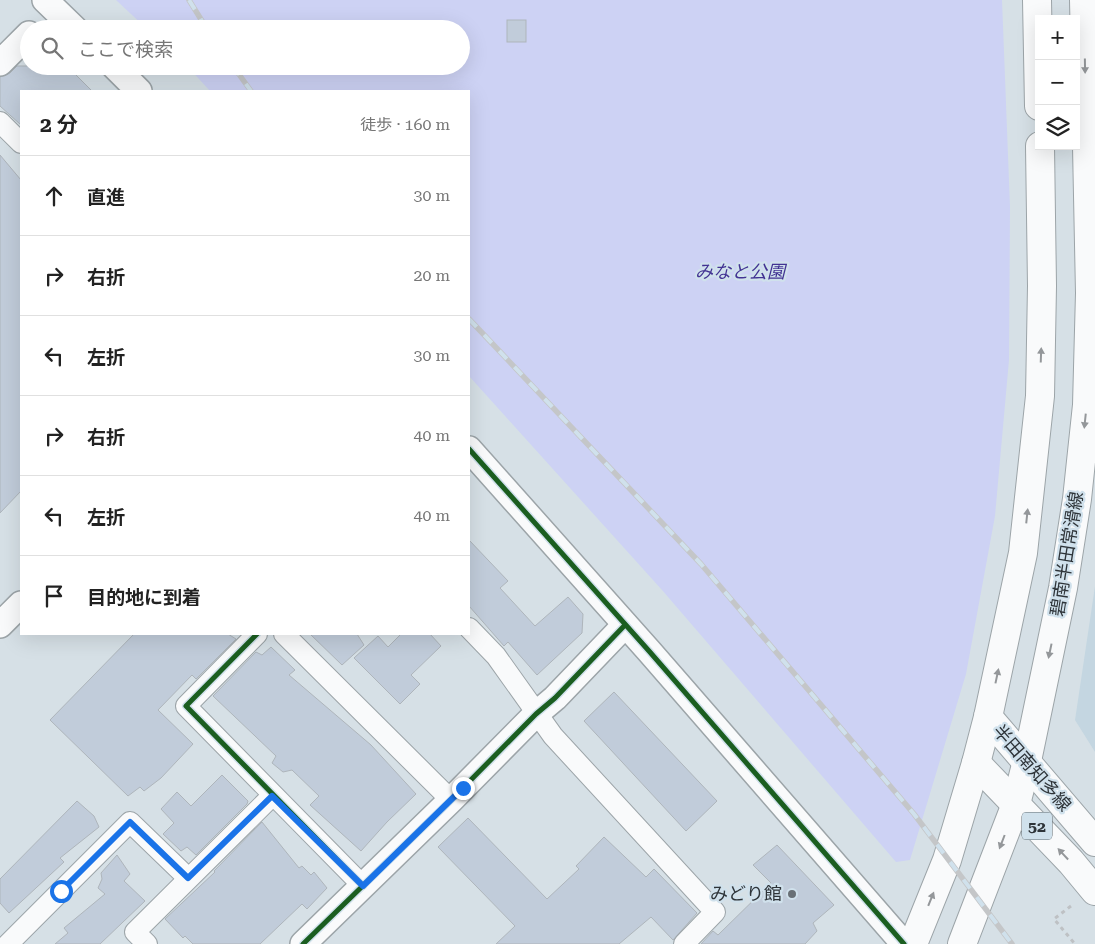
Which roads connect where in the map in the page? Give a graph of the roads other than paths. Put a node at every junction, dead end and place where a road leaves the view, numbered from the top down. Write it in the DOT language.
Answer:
graph roads {
  1 [pos="1036,0"];
  2 [pos="1084,0"];
  3 [pos="50,4"];
  4 [pos="40,20"];
  5 [pos="66,20"];
  6 [pos="20,43"];
  7 [pos="0,63"];
  8 [pos="123,75"];
  9 [pos="138,90"];
  10 [pos="1039,105"];
  11 [pos="0,122"];
  12 [pos="20,142"];
  13 [pos="1040,150"];
  14 [pos="470,450"];
  15 [pos="20,605"];
  16 [pos="0,625"];
  17 [pos="625,625"];
  18 [pos="470,629"];
  19 [pos="256,635"];
  20 [pos="285,635"];
  21 [pos="536,714"];
  22 [pos="988,718"];
  23 [pos="1027,761"];
  24 [pos="976,763"];
  25 [pos="272,796"];
  26 [pos="451,800"];
  27 [pos="1016,804"];
  28 [pos="1095,842"];
  29 [pos="188,878"];
  30 [pos="363,886"];
  31 [pos="1095,891"];
  32 [pos="8,944"];
  33 [pos="147,944"];
  34 [pos="303,944"];
  35 [pos="684,944"];
  36 [pos="904,944"];
  37 [pos="913,944"];
  38 [pos="962,944"];
  1 -- 10 [label="main road"];
  2 -- 23 [label="main road, 碧南半田常滑線, one-way"];
  3 -- 4 [label="street"];
  3 -- 5 [label="street"];
  6 -- 7 [label="street"];
  8 -- 9 [label="street"];
  11 -- 12 [label="street"];
  22 -- 13 [label="main road, one-way"];
  14 -- 17 [label="street"];
  15 -- 16 [label="street"];
  17 -- 21 [label="street"];
  17 -- 36 [label="street"];
  18 -- 21 [label="street"];
  19 -- 25 [label="street"];
  20 -- 26 [label="street"];
  21 -- 26 [label="street"];
  21 -- 35 [label="street"];
  22 -- 23 [label="main road, 半田南知多線 / 52"];
  22 -- 24 [label="main road"];
  23 -- 27 [label="main road, 碧南半田常滑線"];
  23 -- 28 [label="main road, 半田南知多線 / 52"];
  24 -- 27 [label="main road, 半田南知多線 / 52"];
  37 -- 24 [label="main road, one-way"];
  25 -- 29 [label="street"];
  25 -- 30 [label="street"];
  26 -- 30 [label="street"];
  31 -- 27 [label="main road, 半田南知多線 / 52, one-way"];
  27 -- 38 [label="main road, 碧南半田常滑線, one-way"];
  29 -- 32 [label="street"];
  29 -- 33 [label="street"];
  30 -- 34 [label="street"];
}
